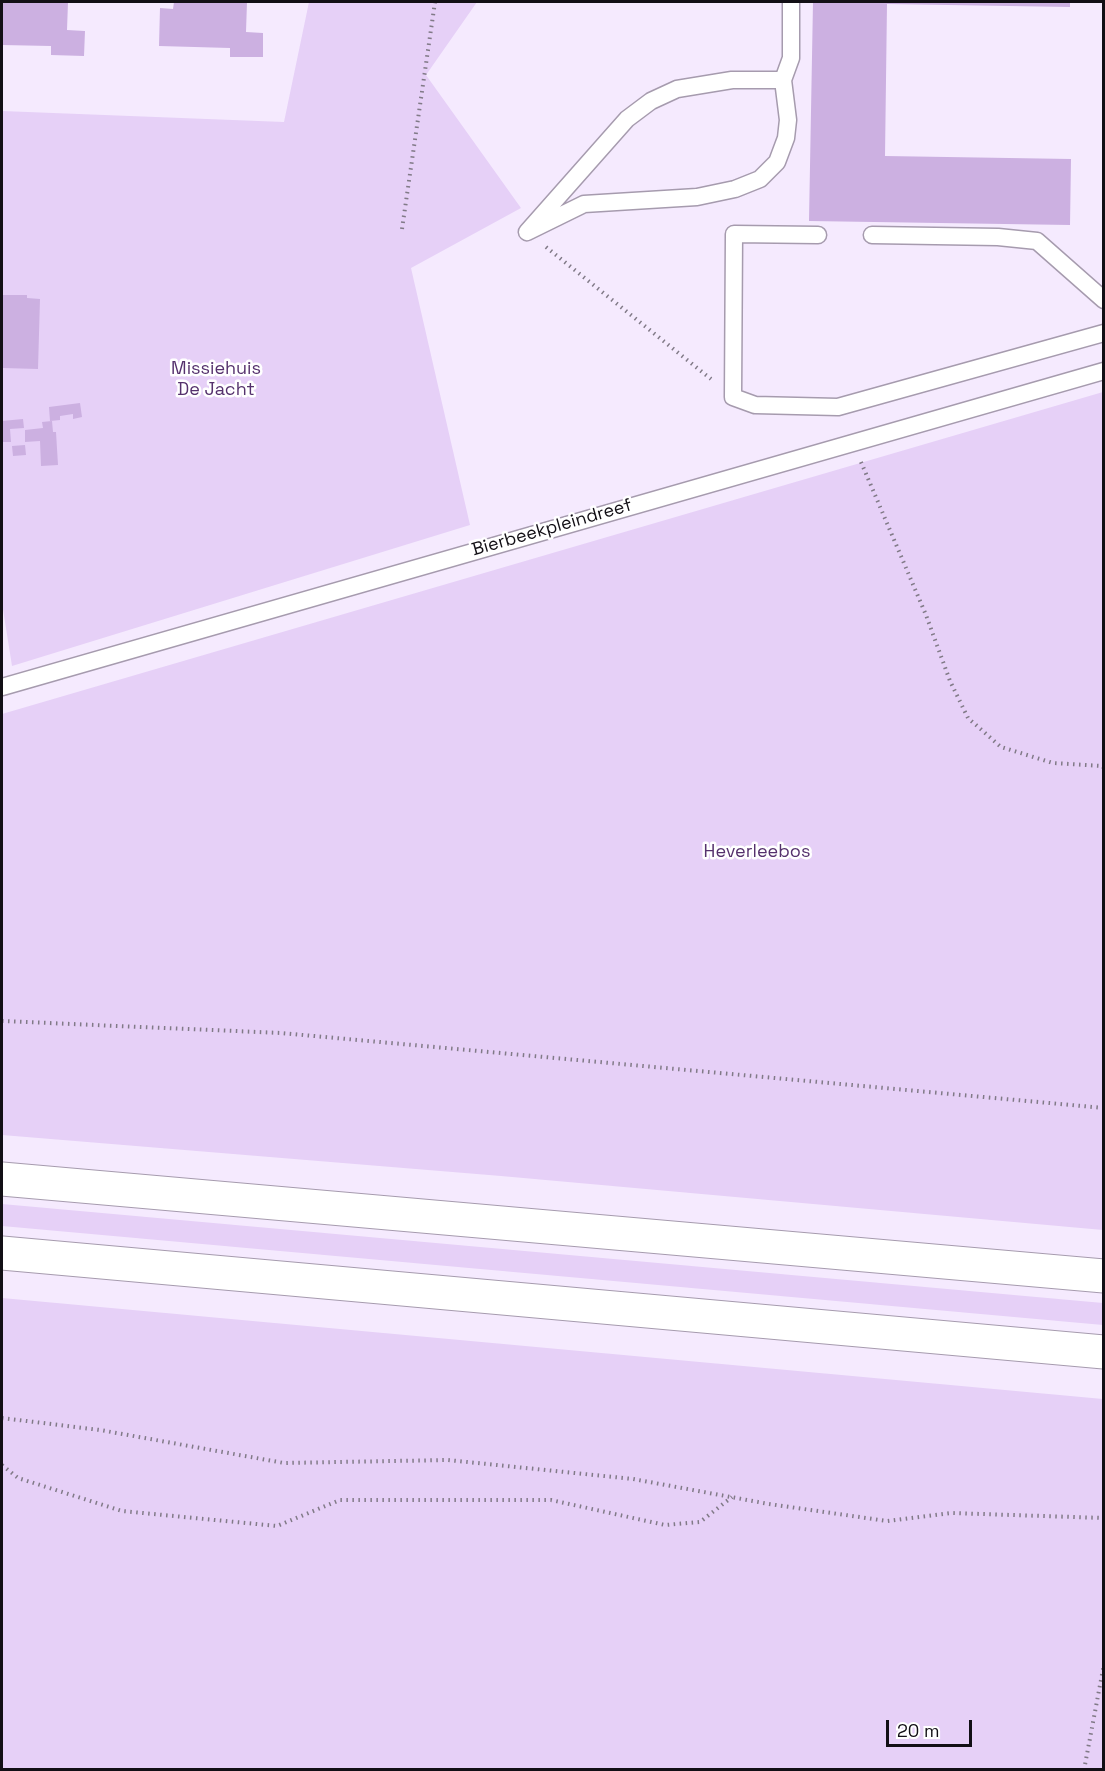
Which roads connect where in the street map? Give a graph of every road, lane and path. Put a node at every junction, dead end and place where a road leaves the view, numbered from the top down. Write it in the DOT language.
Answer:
graph roads {
  1 [pos="435,2"];
  2 [pos="792,2"];
  3 [pos="783,80"];
  4 [pos="402,229"];
  5 [pos="526,232"];
  6 [pos="819,235"];
  7 [pos="873,235"];
  8 [pos="1104,300"];
  9 [pos="1104,333"];
  10 [pos="1104,371"];
  11 [pos="733,397"];
  12 [pos="853,442"];
  13 [pos="2,687"];
  14 [pos="1103,767"];
  15 [pos="2,1021"];
  16 [pos="1104,1108"];
  17 [pos="2,1179"];
  18 [pos="2,1253"];
  19 [pos="1104,1276"];
  20 [pos="1104,1352"];
  21 [pos="2,1418"];
  22 [pos="2,1465"];
  23 [pos="732,1497"];
  24 [pos="1104,1518"];
  25 [pos="1104,1664"];
  26 [pos="1084,1770"];
  1 -- 4 [label="path"];
  2 -- 3 [label="lane"];
  3 -- 5 [label="lane"];
  3 -- 5 [label="lane"];
  5 -- 11 [label="path"];
  6 -- 11 [label="lane"];
  7 -- 8 [label="lane"];
  9 -- 11 [label="lane"];
  10 -- 12 [label="lane, Bierbeekpleindreef"];
  12 -- 13 [label="lane, Bierbeekpleindreef"];
  12 -- 14 [label="path"];
  15 -- 16 [label="path"];
  17 -- 19 [label="highway"];
  18 -- 20 [label="highway"];
  21 -- 23 [label="path"];
  22 -- 23 [label="path"];
  23 -- 24 [label="path"];
  25 -- 26 [label="path"];
}
